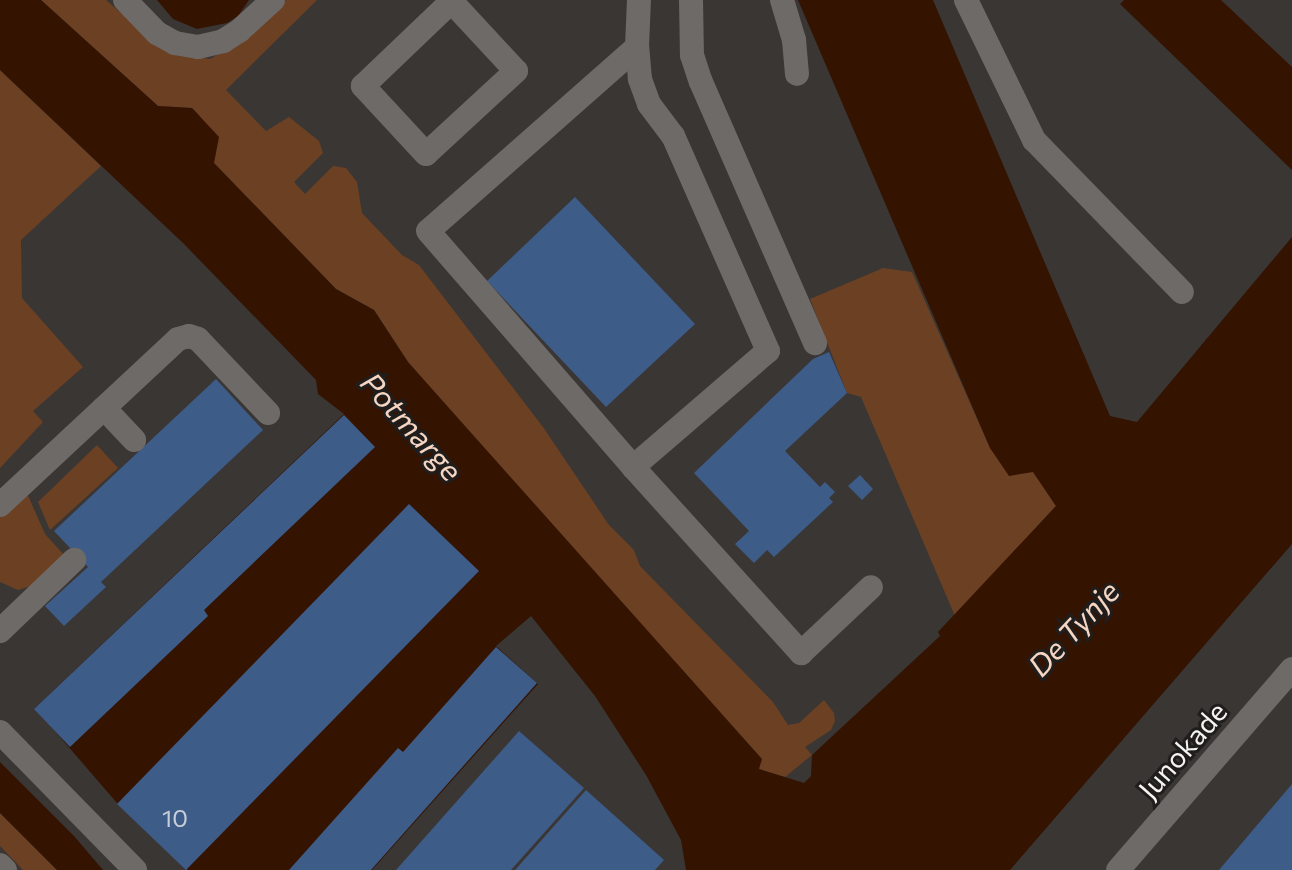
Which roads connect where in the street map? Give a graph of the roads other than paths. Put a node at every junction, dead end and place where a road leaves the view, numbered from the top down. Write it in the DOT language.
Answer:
graph roads {
  1 [pos="125,0"];
  2 [pos="273,0"];
  3 [pos="639,0"];
  4 [pos="691,0"];
  5 [pos="782,0"];
  6 [pos="966,0"];
  7 [pos="453,1"];
  8 [pos="637,47"];
  9 [pos="797,74"];
  10 [pos="1182,292"];
  11 [pos="815,343"];
  12 [pos="104,408"];
  13 [pos="268,413"];
  14 [pos="134,440"];
  15 [pos="633,467"];
  16 [pos="0,505"];
  17 [pos="74,560"];
  18 [pos="871,587"];
  19 [pos="0,631"];
  20 [pos="1292,669"];
  21 [pos="0,732"];
  22 [pos="0,865"];
  23 [pos="5,870"];
  24 [pos="135,870"];
  25 [pos="1118,870"];
  1 -- 2 [label="street"];
  3 -- 8 [label="street"];
  4 -- 11 [label="street"];
  5 -- 9 [label="street"];
  6 -- 10 [label="street"];
  7 -- 7 [label="street"];
  8 -- 15 [label="street"];
  8 -- 15 [label="street"];
  12 -- 13 [label="street"];
  12 -- 14 [label="street"];
  12 -- 16 [label="street"];
  15 -- 18 [label="street"];
  17 -- 19 [label="street"];
  20 -- 25 [label="street, Junokade"];
  21 -- 24 [label="street"];
  22 -- 23 [label="street"];
}
